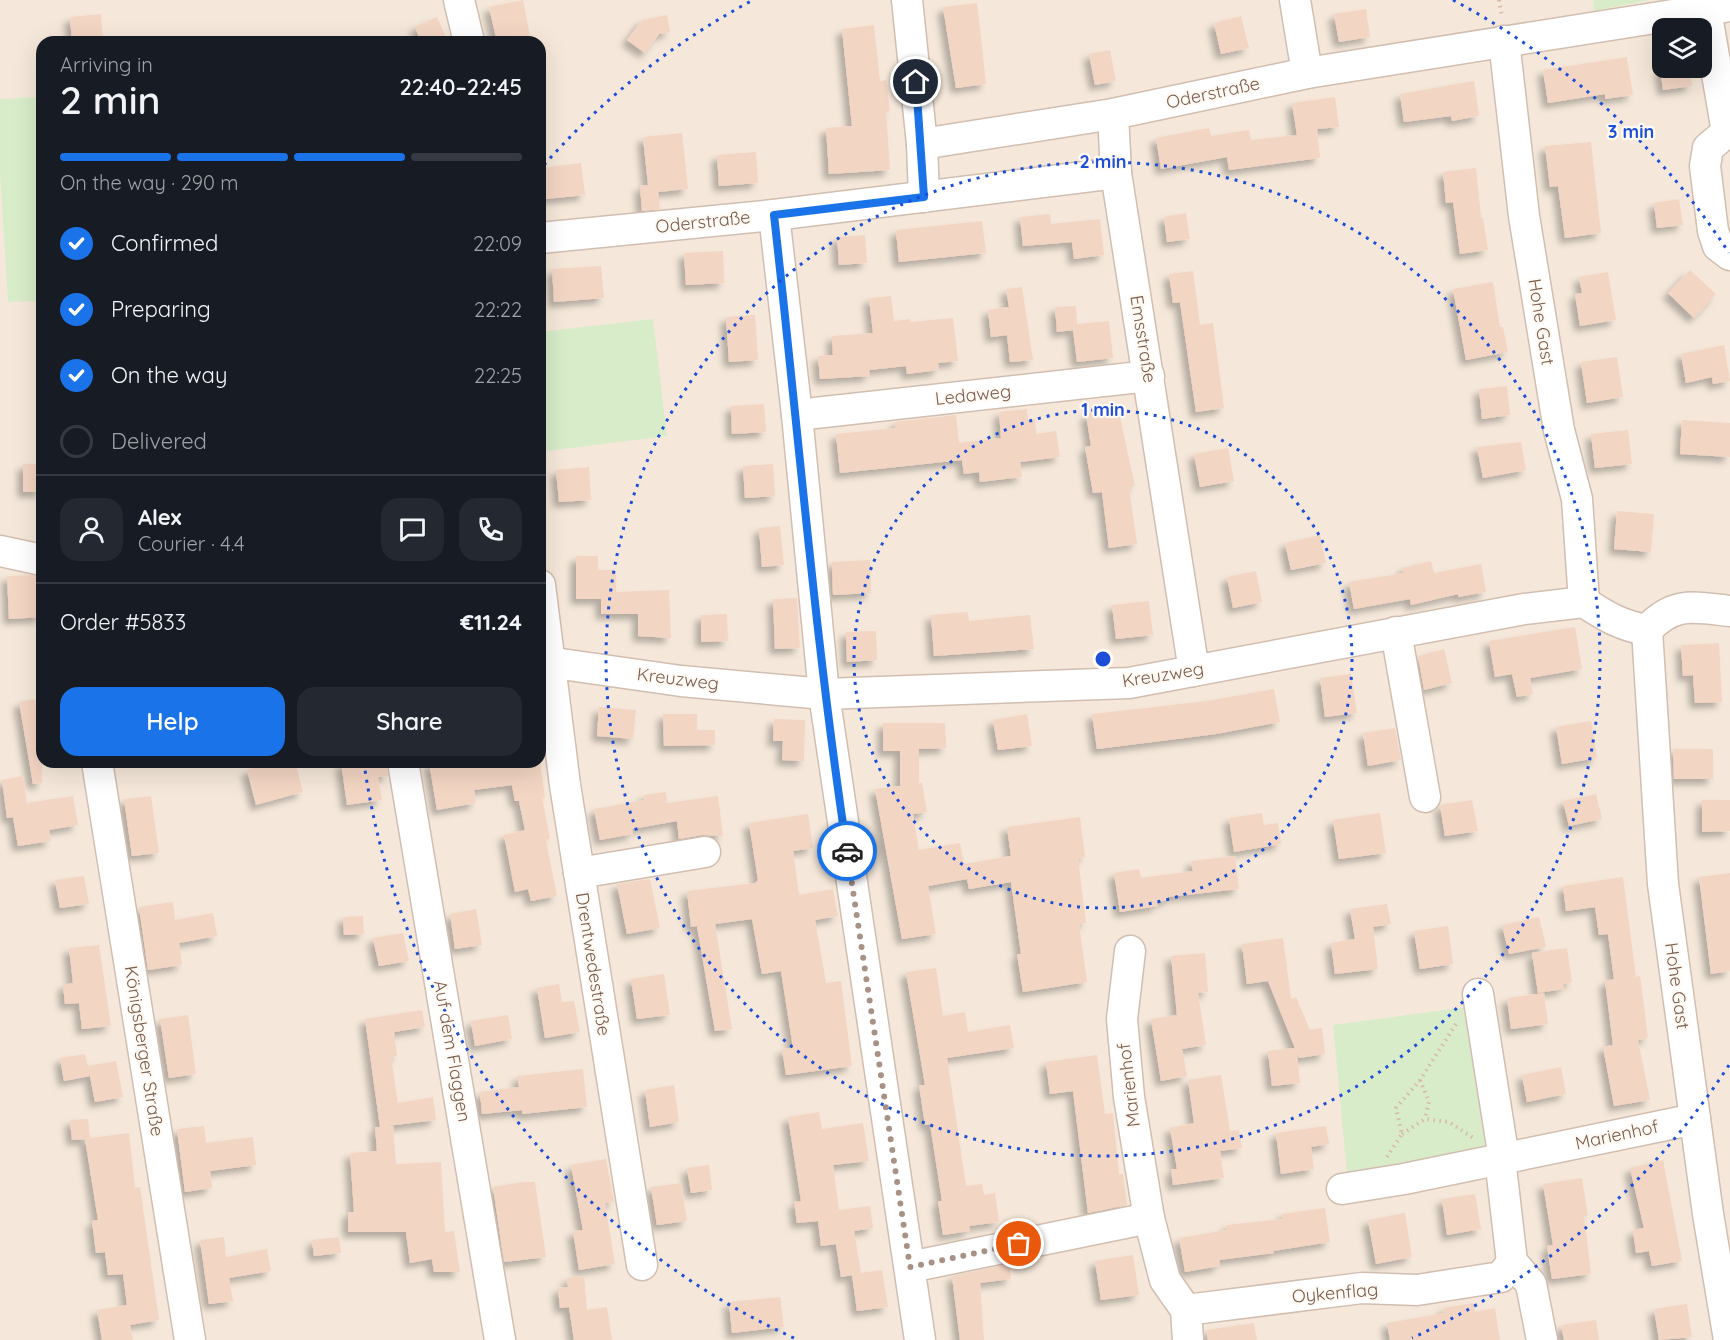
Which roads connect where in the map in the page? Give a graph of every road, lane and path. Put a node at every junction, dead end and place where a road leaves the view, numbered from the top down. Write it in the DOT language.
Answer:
graph roads {
  1 [pos="459,0"];
  2 [pos="907,0"];
  3 [pos="1294,0"];
  4 [pos="1718,8"];
  5 [pos="468,36"];
  6 [pos="1504,41"];
  7 [pos="1307,73"];
  8 [pos="1113,114"];
  9 [pos="1728,133"];
  10 [pos="922,144"];
  11 [pos="1116,173"];
  12 [pos="924,197"];
  13 [pos="774,215"];
  14 [pos="546,237"];
  15 [pos="1730,255"];
  16 [pos="1149,376"];
  17 [pos="797,415"];
  18 [pos="0,551"];
  19 [pos="36,559"];
  20 [pos="1584,602"];
  21 [pos="1730,611"];
  22 [pos="1647,630"];
  23 [pos="1396,633"];
  24 [pos="546,662"];
  25 [pos="1194,670"];
  26 [pos="546,674"];
  27 [pos="824,694"];
  28 [pos="98,768"];
  29 [pos="404,768"];
  30 [pos="1425,797"];
  31 [pos="705,852"];
  32 [pos="579,873"];
  33 [pos="1130,951"];
  34 [pos="1478,994"];
  35 [pos="1420,1080"];
  36 [pos="1425,1119"];
  37 [pos="1695,1119"];
  38 [pos="1402,1134"];
  39 [pos="1504,1159"];
  40 [pos="1384,1163"];
  41 [pos="1341,1189"];
  42 [pos="1149,1218"];
  43 [pos="1512,1262"];
  44 [pos="642,1265"];
  45 [pos="910,1267"];
  46 [pos="1186,1310"];
  47 [pos="190,1340"];
  48 [pos="500,1340"];
  49 [pos="920,1340"];
  50 [pos="1188,1340"];
  51 [pos="1542,1340"];
  52 [pos="1729,1340"];
  1 -- 5 [label="street"];
  2 -- 10 [label="street"];
  3 -- 7 [label="street"];
  4 -- 6 [label="street, Oderstraße"];
  4 -- 9 [label="street"];
  6 -- 7 [label="street, Oderstraße"];
  6 -- 20 [label="street, Hohe Gast"];
  7 -- 8 [label="street, Oderstraße"];
  8 -- 10 [label="street, Oderstraße"];
  8 -- 11 [label="street, Emsstraße"];
  9 -- 15 [label="street"];
  10 -- 12 [label="street"];
  11 -- 12 [label="street, Oderstraße"];
  11 -- 16 [label="street, Emsstraße"];
  12 -- 13 [label="street, Oderstraße"];
  13 -- 14 [label="street, Oderstraße"];
  13 -- 17 [label="street"];
  16 -- 17 [label="street, Ledaweg"];
  16 -- 25 [label="street, Emsstraße"];
  17 -- 27 [label="street"];
  18 -- 19 [label="street"];
  20 -- 22 [label="street"];
  20 -- 23 [label="street, Kreuzweg"];
  21 -- 22 [label="street"];
  22 -- 37 [label="street, Hohe Gast"];
  23 -- 25 [label="street, Kreuzweg"];
  23 -- 30 [label="street"];
  24 -- 27 [label="street, Kreuzweg"];
  25 -- 27 [label="street, Kreuzweg"];
  26 -- 32 [label="street, Drentwedestraße"];
  27 -- 45 [label="street"];
  28 -- 47 [label="street, Königsberger Straße"];
  29 -- 48 [label="street, Auf dem Flaggen"];
  31 -- 32 [label="street"];
  32 -- 44 [label="street, Drentwedestraße"];
  33 -- 42 [label="street, Marienhof"];
  34 -- 35 [label="path"];
  34 -- 39 [label="street"];
  35 -- 36 [label="path"];
  35 -- 38 [label="path"];
  36 -- 38 [label="path"];
  36 -- 39 [label="path"];
  37 -- 39 [label="street, Marienhof"];
  37 -- 52 [label="street, Hohe Gast"];
  38 -- 40 [label="path"];
  39 -- 41 [label="street, Marienhof"];
  39 -- 43 [label="street"];
  42 -- 45 [label="street"];
  42 -- 46 [label="street, Marienhof"];
  43 -- 46 [label="street, Oykenflag"];
  43 -- 51 [label="street"];
  45 -- 49 [label="street"];
  46 -- 50 [label="street"];
}
